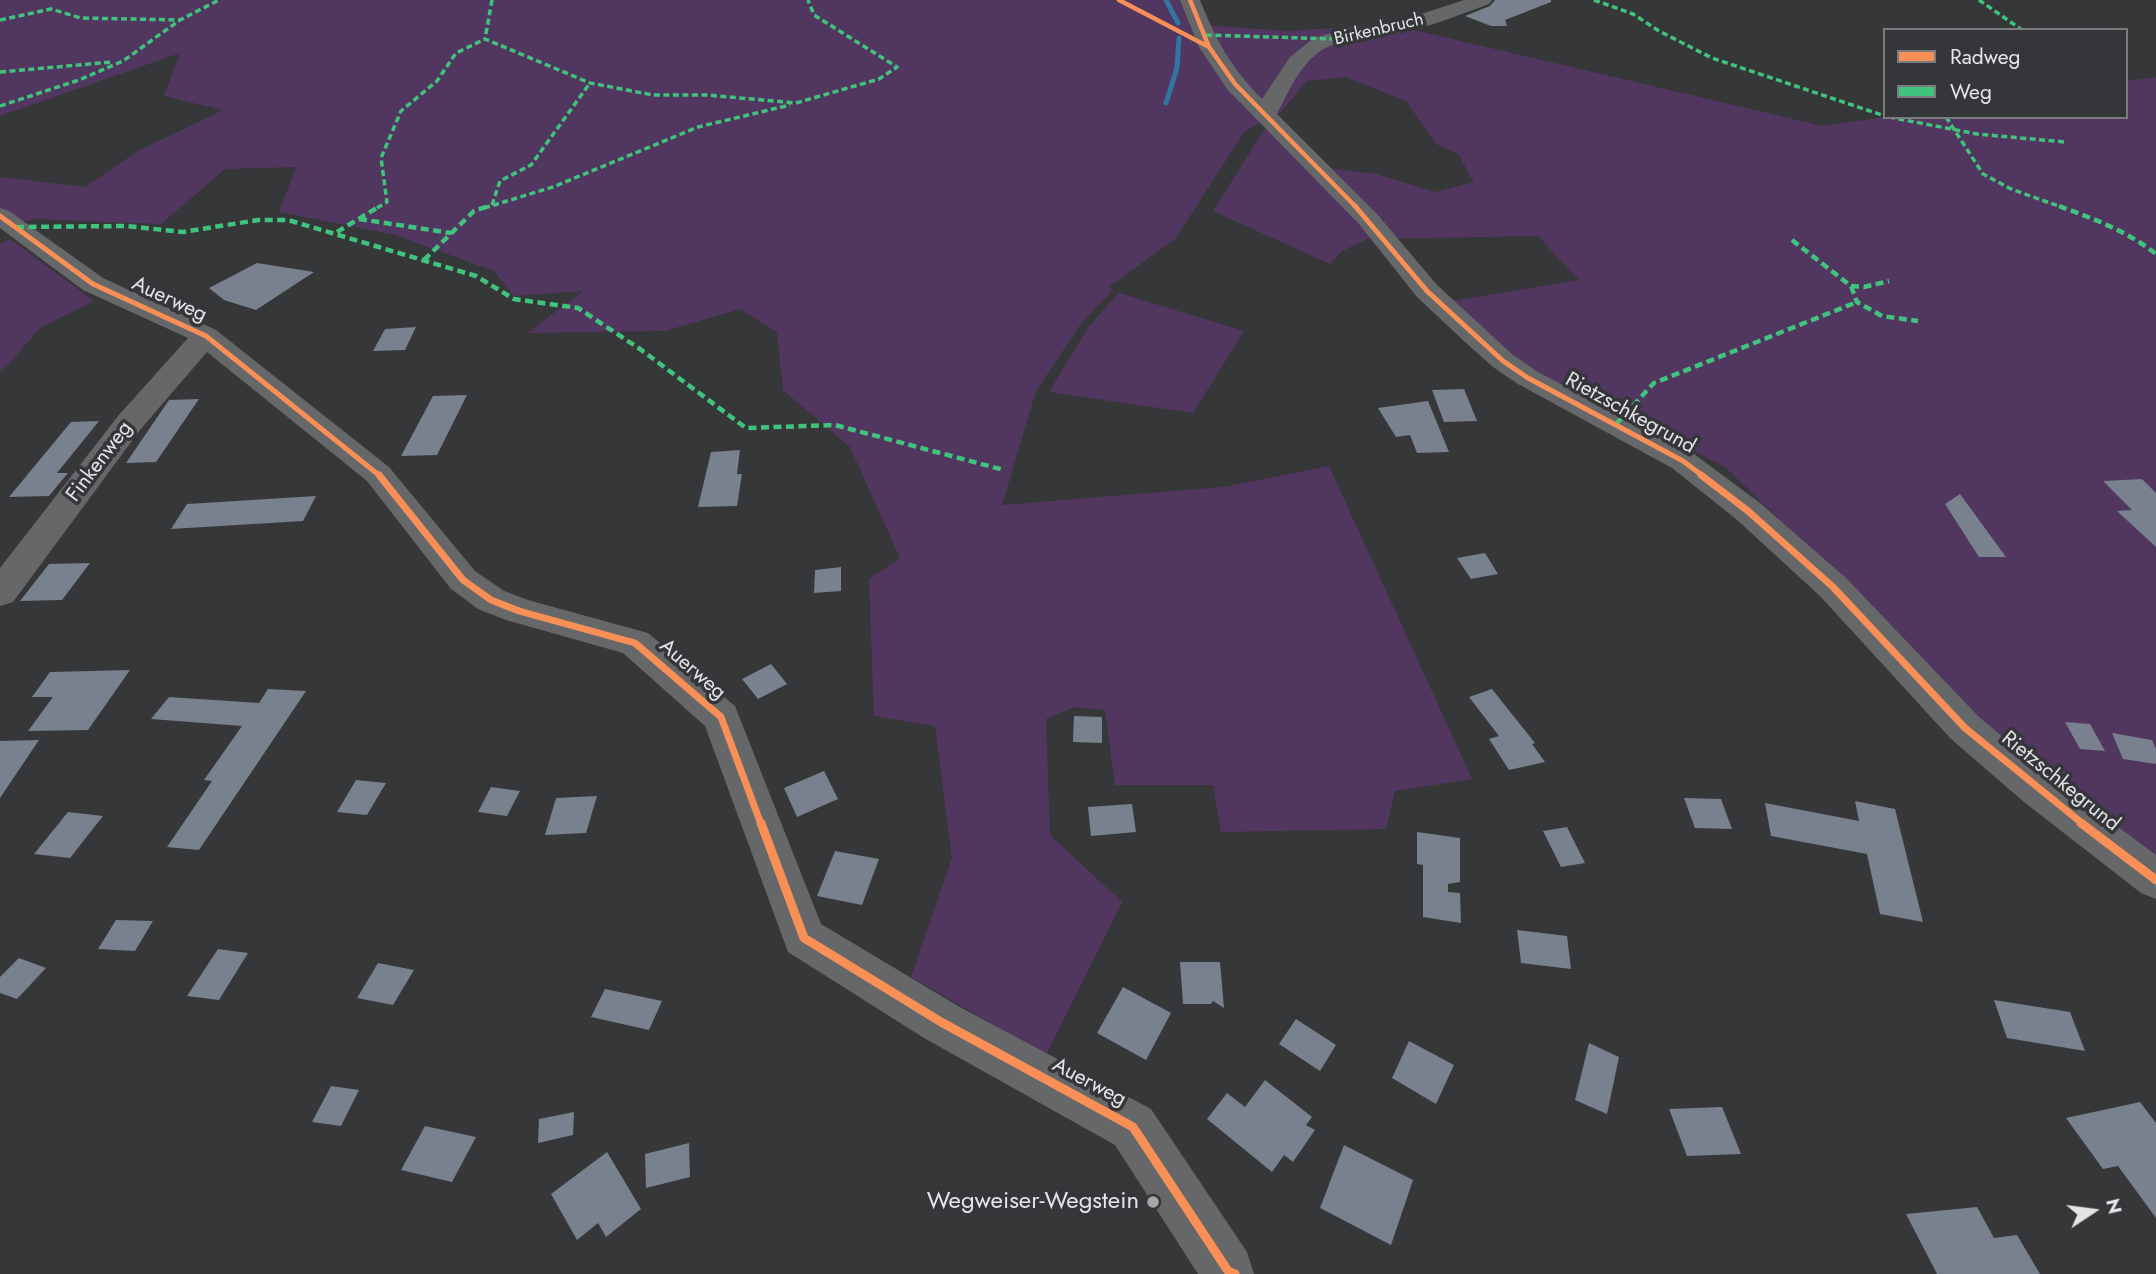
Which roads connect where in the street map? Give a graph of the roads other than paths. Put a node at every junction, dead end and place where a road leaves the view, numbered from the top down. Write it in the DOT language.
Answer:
graph roads {
  1 [pos="1191,0"];
  2 [pos="1482,0"];
  3 [pos="1266,113"];
  4 [pos="0,216"];
  5 [pos="206,336"];
  6 [pos="0,593"];
  7 [pos="2156,880"];
  8 [pos="1227,1273"];
  1 -- 3 [label="street, Rietzschkegrund"];
  2 -- 3 [label="street, Birkenbruch"];
  3 -- 7 [label="street, Rietzschkegrund"];
  4 -- 5 [label="street, Auerweg"];
  5 -- 6 [label="street, Finkenweg"];
  5 -- 8 [label="street, Auerweg"];
}
